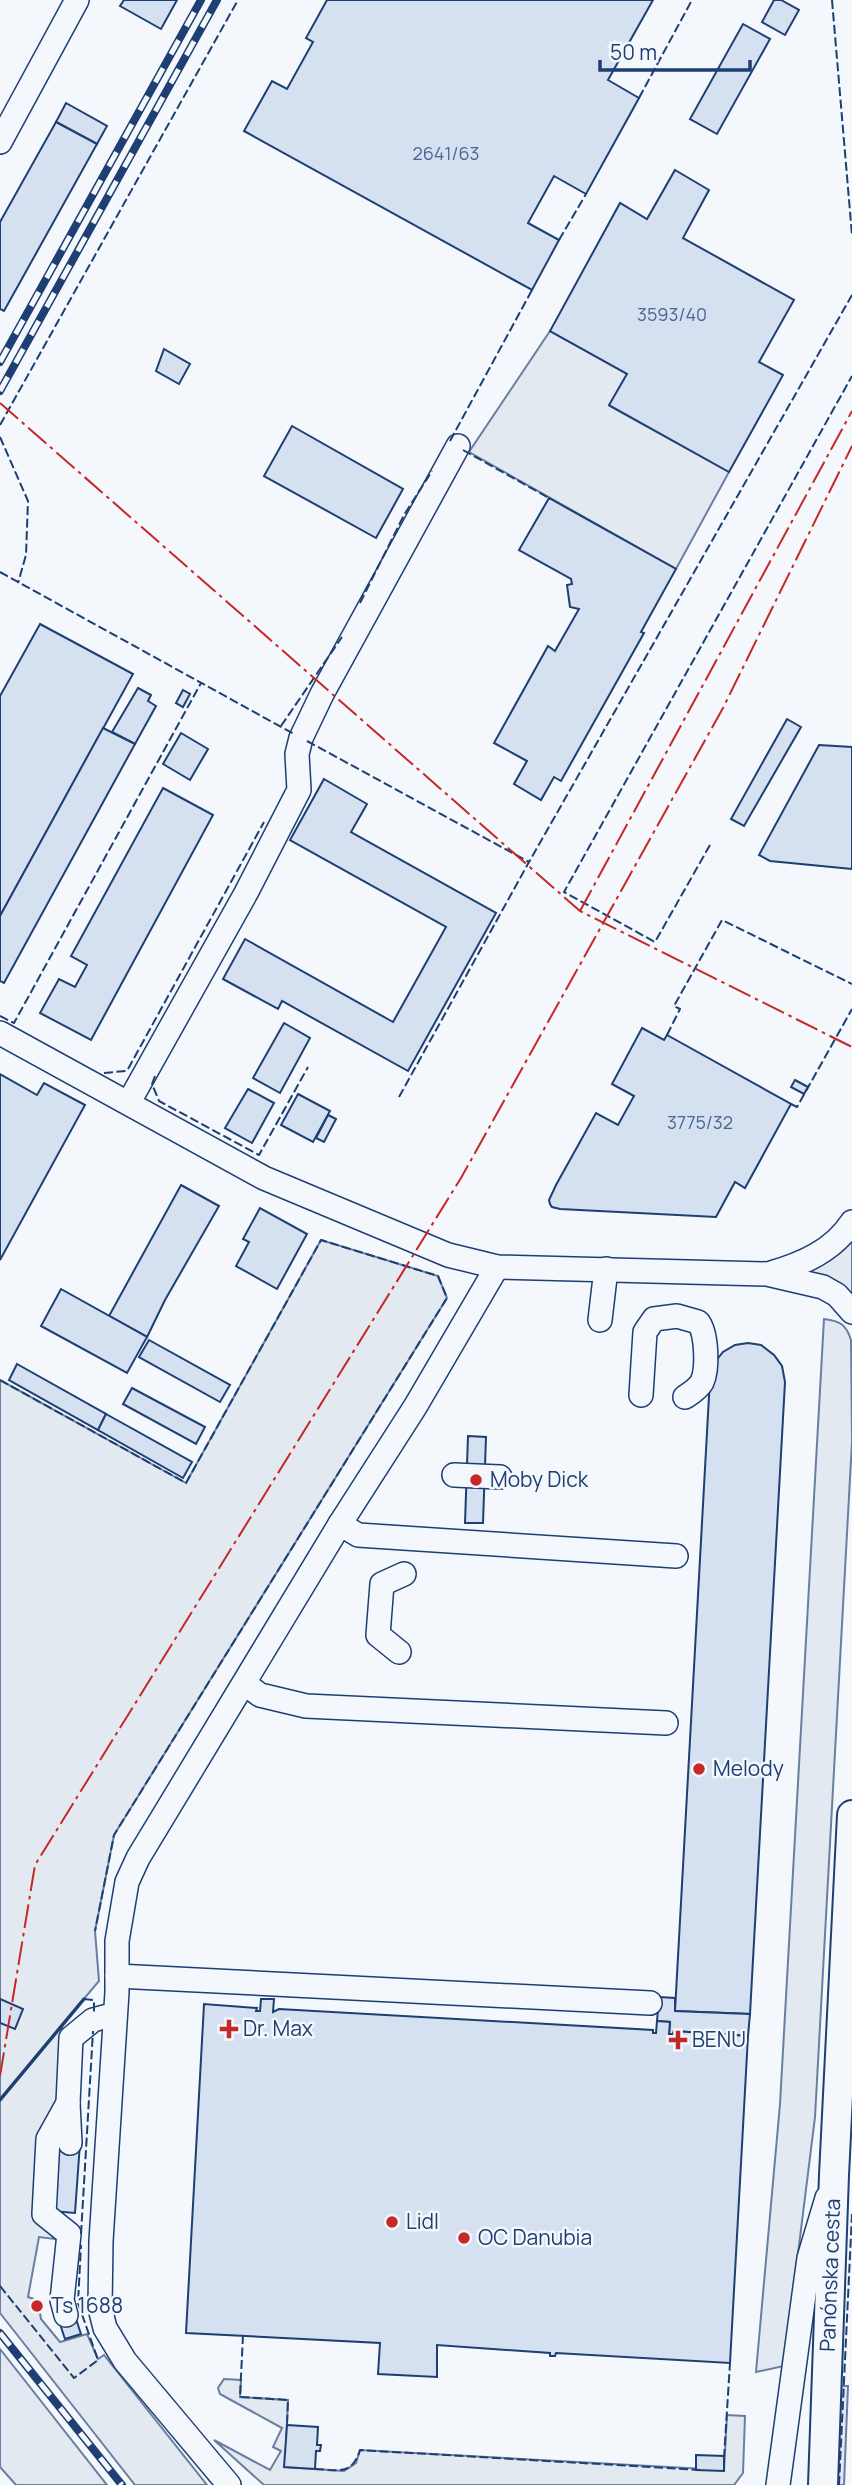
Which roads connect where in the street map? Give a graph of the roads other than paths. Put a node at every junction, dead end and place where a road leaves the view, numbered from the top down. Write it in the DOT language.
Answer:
graph roads {
  1 [pos="77,0"];
  2 [pos="0,142"];
  3 [pos="457,446"];
  4 [pos="0,1033"];
  5 [pos="129,1102"];
  6 [pos="852,1222"];
  7 [pos="497,1268"];
  8 [pos="606,1269"];
  9 [pos="767,1274"];
  10 [pos="852,1312"];
  11 [pos="600,1320"];
  12 [pos="641,1395"];
  13 [pos="685,1397"];
  14 [pos="454,1475"];
  15 [pos="500,1477"];
  16 [pos="340,1524"];
  17 [pos="676,1556"];
  18 [pos="404,1574"];
  19 [pos="399,1652"];
  20 [pos="245,1684"];
  21 [pos="666,1723"];
  22 [pos="852,1815"];
  23 [pos="117,1976"];
  24 [pos="650,2004"];
  25 [pos="115,2014"];
  26 [pos="68,2103"];
  27 [pos="71,2143"];
  28 [pos="834,2175"];
  29 [pos="67,2223"];
  30 [pos="101,2241"];
  31 [pos="66,2315"];
  32 [pos="229,2485"];
  33 [pos="778,2485"];
  34 [pos="823,2485"];
  1 -- 2 [label="street"];
  3 -- 5 [label="street"];
  4 -- 5 [label="street"];
  5 -- 7 [label="street"];
  6 -- 9 [label="street"];
  7 -- 8 [label="street"];
  7 -- 16 [label="street"];
  8 -- 9 [label="street"];
  8 -- 11 [label="street"];
  9 -- 10 [label="street"];
  12 -- 13 [label="street"];
  14 -- 15 [label="street"];
  16 -- 17 [label="street"];
  16 -- 20 [label="street"];
  18 -- 19 [label="street"];
  20 -- 21 [label="street"];
  20 -- 23 [label="street"];
  22 -- 28 [label="main road, Panónska cesta"];
  23 -- 24 [label="street"];
  23 -- 25 [label="street"];
  25 -- 26 [label="street"];
  25 -- 30 [label="street"];
  26 -- 27 [label="street"];
  26 -- 29 [label="street"];
  28 -- 33 [label="street"];
  28 -- 34 [label="main road, Panónska cesta"];
  29 -- 30 [label="street"];
  29 -- 31 [label="street"];
  30 -- 32 [label="street"];
}
